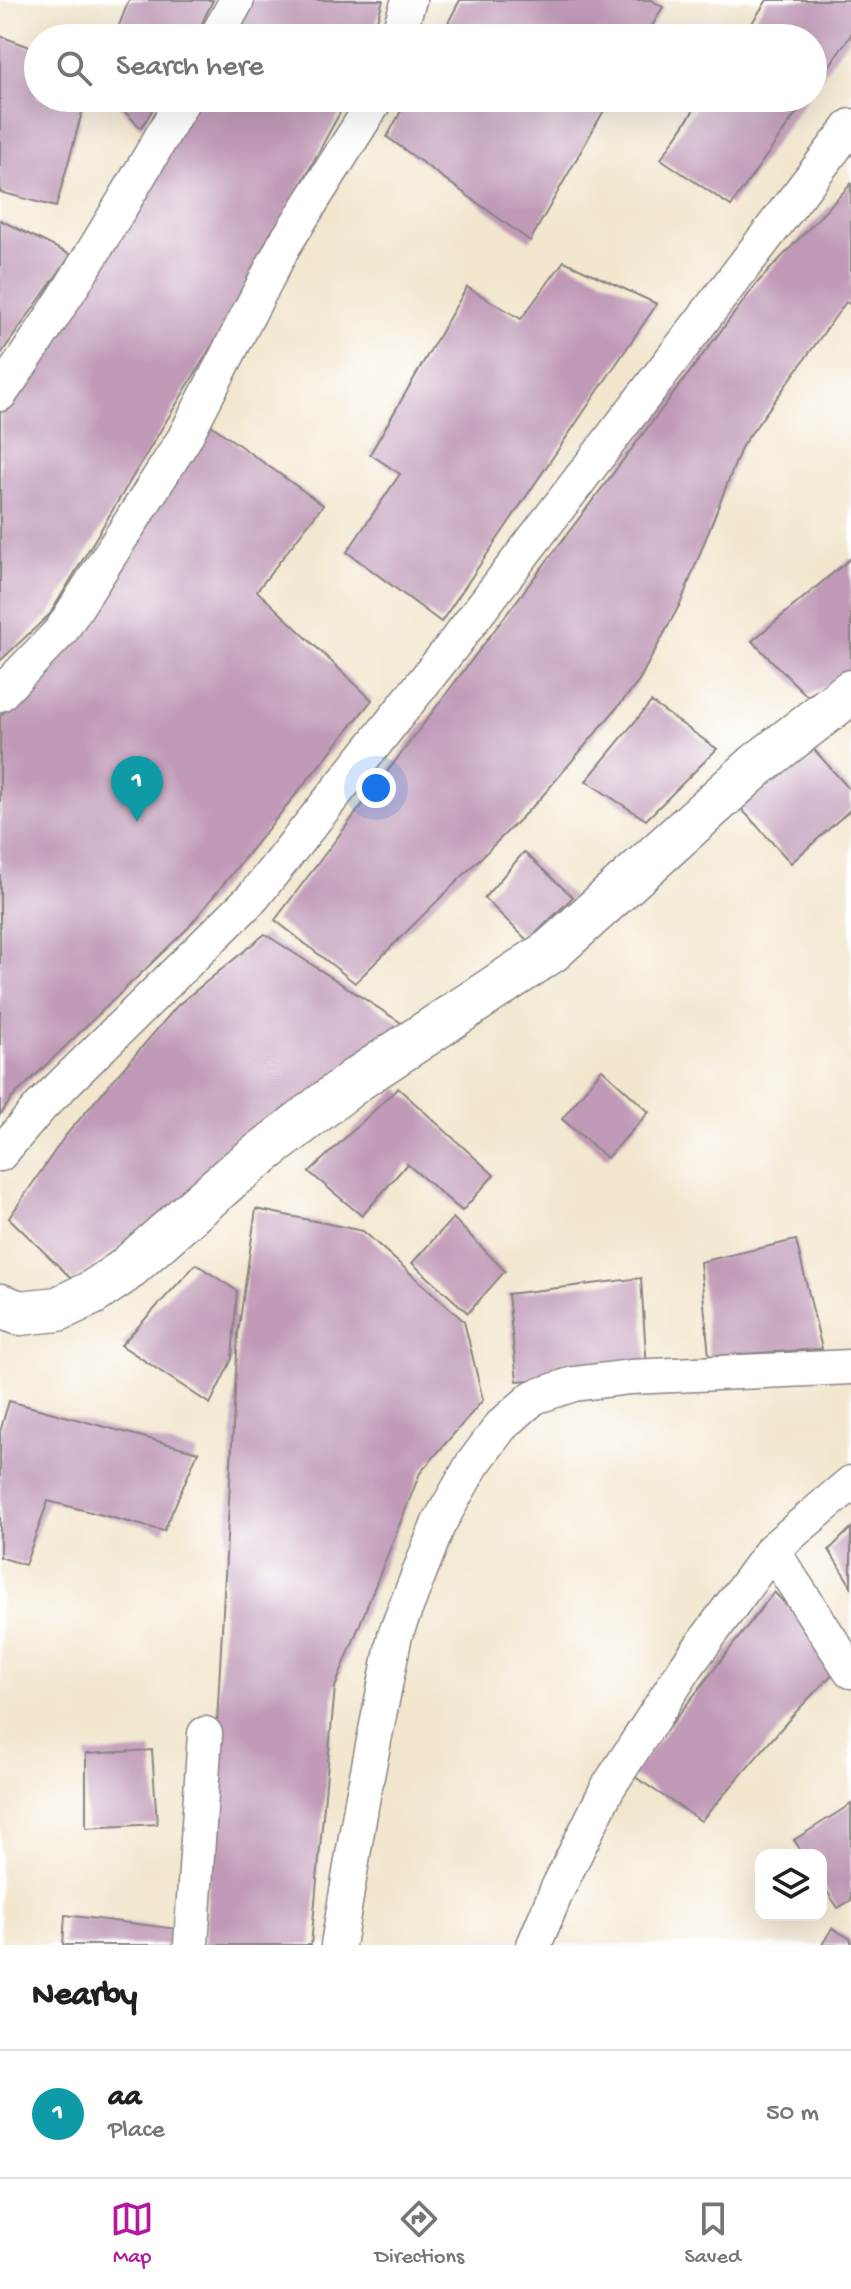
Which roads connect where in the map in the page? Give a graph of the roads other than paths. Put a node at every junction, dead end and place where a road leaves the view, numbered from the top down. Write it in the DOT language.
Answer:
graph roads {
  1 [pos="237,0"];
  2 [pos="409,0"];
  3 [pos="224,24"];
  4 [pos="401,24"];
  5 [pos="176,112"];
  6 [pos="368,112"];
  7 [pos="851,126"];
  8 [pos="0,394"];
  9 [pos="851,692"];
  10 [pos="0,694"];
  11 [pos="0,1154"];
  12 [pos="0,1306"];
  13 [pos="851,1367"];
  14 [pos="851,1483"];
  15 [pos="772,1550"];
  16 [pos="851,1671"];
  17 [pos="205,1734"];
  18 [pos="191,1945"];
  19 [pos="338,1945"];
  20 [pos="534,1945"];
  1 -- 3 [label="street"];
  2 -- 4 [label="street"];
  5 -- 8 [label="street"];
  6 -- 10 [label="street"];
  7 -- 11 [label="street"];
  9 -- 12 [label="street"];
  13 -- 19 [label="street"];
  14 -- 15 [label="street"];
  15 -- 16 [label="street"];
  15 -- 20 [label="street"];
  17 -- 18 [label="street"];
}
